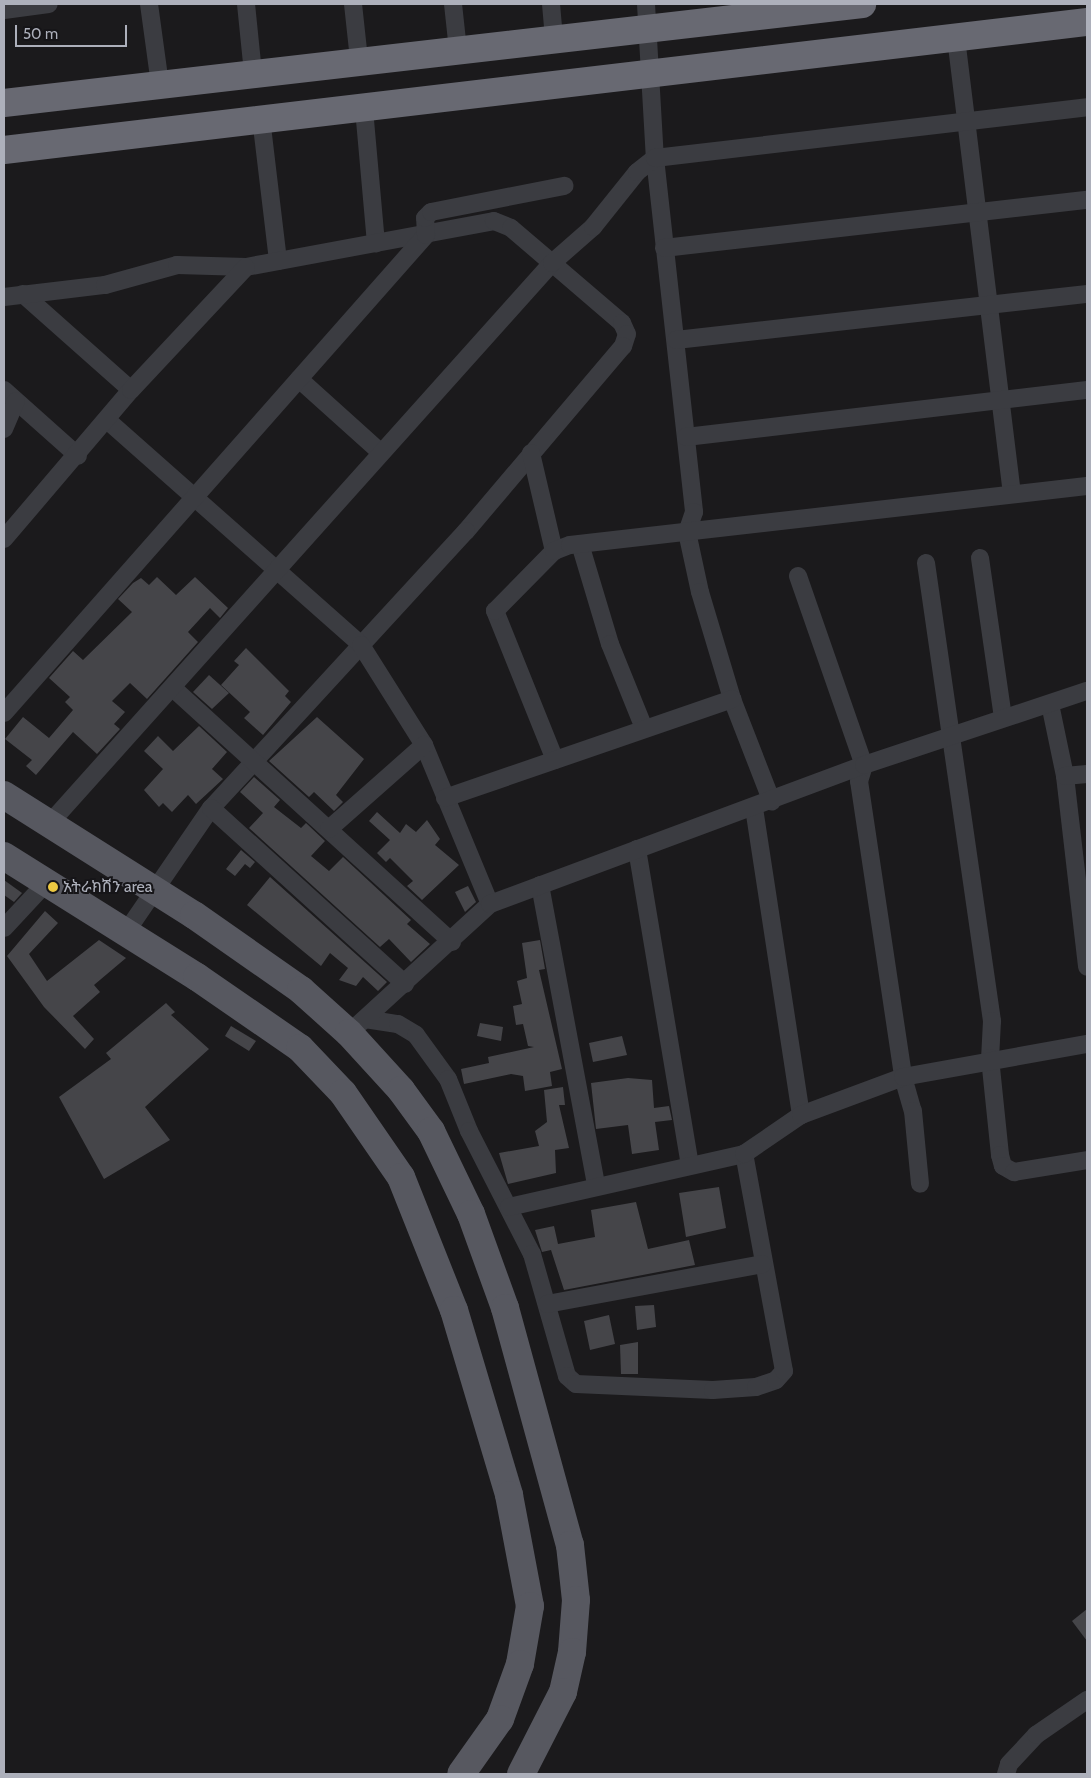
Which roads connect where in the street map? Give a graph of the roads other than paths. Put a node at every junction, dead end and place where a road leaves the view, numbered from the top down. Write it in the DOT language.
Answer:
graph roads {
  1 [pos="49,4"];
  2 [pos="149,4"];
  3 [pos="246,4"];
  4 [pos="352,4"];
  5 [pos="453,4"];
  6 [pos="551,4"];
  7 [pos="862,4"];
  8 [pos="4,10"];
  9 [pos="648,16"];
  10 [pos="1087,22"];
  11 [pos="554,38"];
  12 [pos="956,38"];
  13 [pos="458,50"];
  14 [pos="359,59"];
  15 [pos="254,74"];
  16 [pos="650,74"];
  17 [pos="160,84"];
  18 [pos="4,103"];
  19 [pos="1087,107"];
  20 [pos="364,109"];
  21 [pos="261,118"];
  22 [pos="967,121"];
  23 [pos="4,150"];
  24 [pos="655,158"];
  25 [pos="564,186"];
  26 [pos="1087,200"];
  27 [pos="978,212"];
  28 [pos="426,235"];
  29 [pos="376,242"];
  30 [pos="664,248"];
  31 [pos="278,261"];
  32 [pos="552,262"];
  33 [pos="246,267"];
  34 [pos="24,294"];
  35 [pos="1087,294"];
  36 [pos="4,297"];
  37 [pos="991,305"];
  38 [pos="676,340"];
  39 [pos="299,379"];
  40 [pos="130,390"];
  41 [pos="1087,390"];
  42 [pos="10,396"];
  43 [pos="1002,400"];
  44 [pos="107,420"];
  45 [pos="4,429"];
  46 [pos="686,437"];
  47 [pos="380,452"];
  48 [pos="531,453"];
  49 [pos="78,456"];
  50 [pos="1087,486"];
  51 [pos="1012,494"];
  52 [pos="195,497"];
  53 [pos="687,532"];
  54 [pos="4,539"];
  55 [pos="580,544"];
  56 [pos="554,551"];
  57 [pos="980,558"];
  58 [pos="926,563"];
  59 [pos="276,572"];
  60 [pos="798,576"];
  61 [pos="361,645"];
  62 [pos="174,690"];
  63 [pos="1087,692"];
  64 [pos="732,699"];
  65 [pos="1050,704"];
  66 [pos="4,713"];
  67 [pos="1003,717"];
  68 [pos="644,728"];
  69 [pos="950,735"];
  70 [pos="424,745"];
  71 [pos="253,760"];
  72 [pos="555,760"];
  73 [pos="864,765"];
  74 [pos="1087,774"];
  75 [pos="1065,776"];
  76 [pos="4,794"];
  77 [pos="445,798"];
  78 [pos="772,802"];
  79 [pos="211,808"];
  80 [pos="754,808"];
  81 [pos="50,823"];
  82 [pos="329,829"];
  83 [pos="637,850"];
  84 [pos="4,856"];
  85 [pos="1080,859"];
  86 [pos="46,883"];
  87 [pos="540,885"];
  88 [pos="156,890"];
  89 [pos="490,904"];
  90 [pos="1084,916"];
  91 [pos="4,928"];
  92 [pos="126,932"];
  93 [pos="452,942"];
  94 [pos="1087,967"];
  95 [pos="405,984"];
  96 [pos="357,1026"];
  97 [pos="1087,1044"];
  98 [pos="990,1058"];
  99 [pos="903,1076"];
  100 [pos="801,1115"];
  101 [pos="744,1154"];
  102 [pos="1087,1160"];
  103 [pos="690,1166"];
  104 [pos="920,1184"];
  105 [pos="596,1186"];
  106 [pos="509,1207"];
  107 [pos="762,1264"];
  108 [pos="547,1304"];
  109 [pos="1087,1700"];
  110 [pos="461,1774"];
  111 [pos="521,1774"];
  112 [pos="1006,1774"];
  1 -- 8 [label="street"];
  2 -- 17 [label="street"];
  3 -- 15 [label="street"];
  4 -- 14 [label="street"];
  5 -- 13 [label="street"];
  6 -- 11 [label="street"];
  7 -- 9 [label="highway"];
  9 -- 11 [label="highway"];
  9 -- 16 [label="street"];
  10 -- 12 [label="highway"];
  11 -- 13 [label="highway"];
  12 -- 16 [label="highway"];
  12 -- 22 [label="street"];
  13 -- 14 [label="highway"];
  14 -- 15 [label="highway"];
  15 -- 17 [label="highway"];
  16 -- 20 [label="highway"];
  16 -- 24 [label="street"];
  17 -- 18 [label="highway"];
  19 -- 22 [label="street"];
  20 -- 21 [label="highway"];
  20 -- 29 [label="street"];
  21 -- 23 [label="highway"];
  21 -- 31 [label="street"];
  22 -- 24 [label="street"];
  22 -- 27 [label="street"];
  24 -- 30 [label="street"];
  24 -- 32 [label="street"];
  25 -- 28 [label="street"];
  26 -- 27 [label="street"];
  27 -- 30 [label="street"];
  27 -- 37 [label="street"];
  28 -- 29 [label="street"];
  28 -- 32 [label="street"];
  28 -- 39 [label="street"];
  29 -- 31 [label="street"];
  30 -- 38 [label="street"];
  31 -- 33 [label="street"];
  32 -- 47 [label="street"];
  32 -- 48 [label="street"];
  33 -- 34 [label="street"];
  33 -- 40 [label="street"];
  34 -- 36 [label="street"];
  34 -- 40 [label="street"];
  35 -- 37 [label="street"];
  37 -- 38 [label="street"];
  37 -- 43 [label="street"];
  38 -- 46 [label="street"];
  39 -- 47 [label="street"];
  39 -- 52 [label="street"];
  40 -- 44 [label="street"];
  41 -- 43 [label="street"];
  42 -- 45 [label="street"];
  42 -- 49 [label="street"];
  43 -- 46 [label="street"];
  43 -- 51 [label="street"];
  44 -- 49 [label="street"];
  44 -- 52 [label="street"];
  46 -- 53 [label="street"];
  47 -- 59 [label="street"];
  48 -- 56 [label="street"];
  48 -- 61 [label="street"];
  49 -- 54 [label="street"];
  50 -- 51 [label="street"];
  51 -- 53 [label="street"];
  52 -- 59 [label="street"];
  52 -- 66 [label="street"];
  53 -- 55 [label="street"];
  53 -- 64 [label="street"];
  55 -- 56 [label="street"];
  55 -- 68 [label="street"];
  56 -- 72 [label="street"];
  57 -- 67 [label="street"];
  58 -- 69 [label="street"];
  59 -- 61 [label="street"];
  59 -- 62 [label="street"];
  60 -- 73 [label="street"];
  61 -- 70 [label="street"];
  61 -- 71 [label="street"];
  62 -- 71 [label="street"];
  62 -- 81 [label="street"];
  63 -- 65 [label="street"];
  64 -- 68 [label="street"];
  64 -- 78 [label="street"];
  65 -- 67 [label="street"];
  65 -- 75 [label="street"];
  67 -- 69 [label="street"];
  68 -- 72 [label="street"];
  69 -- 73 [label="street"];
  69 -- 98 [label="street"];
  70 -- 77 [label="street"];
  70 -- 82 [label="street"];
  71 -- 79 [label="street"];
  71 -- 82 [label="street"];
  72 -- 77 [label="street"];
  73 -- 78 [label="street"];
  73 -- 99 [label="street"];
  74 -- 75 [label="street"];
  75 -- 85 [label="street"];
  76 -- 81 [label="main road"];
  77 -- 89 [label="street"];
  78 -- 80 [label="street"];
  79 -- 88 [label="street"];
  79 -- 95 [label="street"];
  80 -- 83 [label="street"];
  80 -- 100 [label="street"];
  81 -- 88 [label="main road"];
  82 -- 93 [label="street"];
  83 -- 87 [label="street"];
  83 -- 103 [label="street"];
  84 -- 86 [label="main road"];
  85 -- 90 [label="street"];
  86 -- 91 [label="street"];
  86 -- 92 [label="main road"];
  87 -- 89 [label="street"];
  87 -- 105 [label="street"];
  88 -- 92 [label="street"];
  88 -- 96 [label="main road"];
  89 -- 93 [label="street"];
  90 -- 94 [label="street"];
  92 -- 110 [label="main road"];
  93 -- 95 [label="street"];
  95 -- 96 [label="street"];
  96 -- 106 [label="street"];
  96 -- 111 [label="main road"];
  97 -- 98 [label="street"];
  98 -- 99 [label="street"];
  98 -- 102 [label="street"];
  99 -- 100 [label="street"];
  99 -- 104 [label="street"];
  100 -- 101 [label="street"];
  101 -- 103 [label="street"];
  101 -- 107 [label="street"];
  103 -- 105 [label="street"];
  105 -- 106 [label="street"];
  106 -- 108 [label="street"];
  107 -- 108 [label="street"];
  107 -- 108 [label="street"];
  109 -- 112 [label="street"];
}
